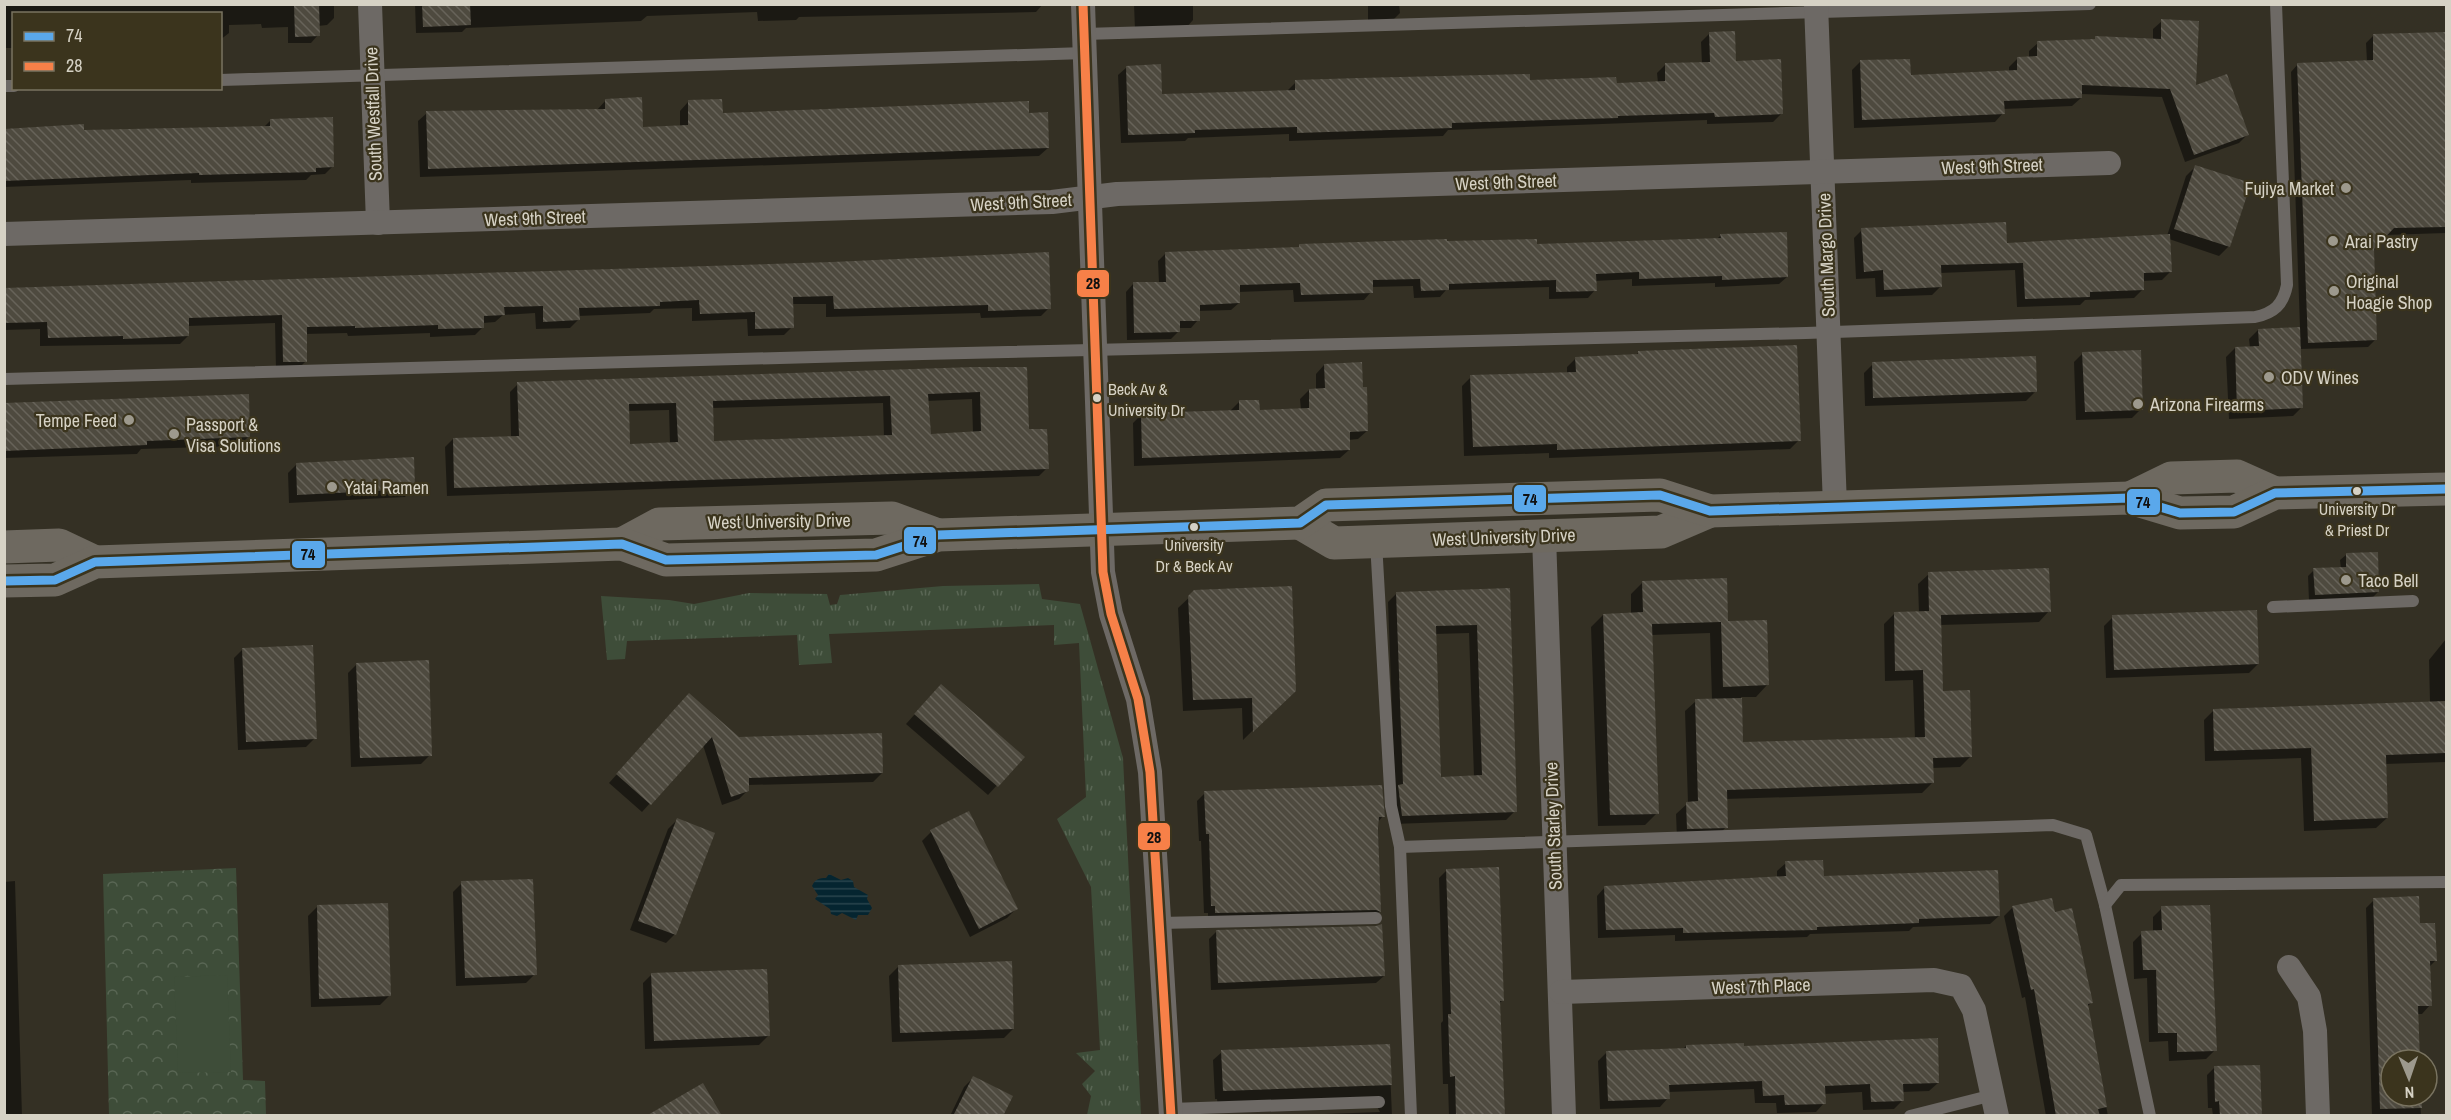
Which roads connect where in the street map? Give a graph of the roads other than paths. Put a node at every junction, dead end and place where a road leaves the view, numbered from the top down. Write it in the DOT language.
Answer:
graph roads {
  1 [pos="370,4"];
  2 [pos="1083,4"];
  3 [pos="2090,4"];
  4 [pos="2276,4"];
  5 [pos="1816,9"];
  6 [pos="1084,44"];
  7 [pos="372,75"];
  8 [pos="222,80"];
  9 [pos="2109,163"];
  10 [pos="1823,171"];
  11 [pos="1090,197"];
  12 [pos="378,223"];
  13 [pos="4,234"];
  14 [pos="1829,332"];
  15 [pos="1096,350"];
  16 [pos="4,379"];
  17 [pos="2446,489"];
  18 [pos="1835,506"];
  19 [pos="1710,511"];
  20 [pos="1300,522"];
  21 [pos="1102,529"];
  22 [pos="1544,536"];
  23 [pos="1376,542"];
  24 [pos="4,547"];
  25 [pos="95,562"];
  26 [pos="4,582"];
  27 [pos="2413,601"];
  28 [pos="2273,607"];
  29 [pos="1554,841"];
  30 [pos="1400,847"];
  31 [pos="2446,882"];
  32 [pos="2105,905"];
  33 [pos="1376,918"];
  34 [pos="1160,923"];
  35 [pos="2289,967"];
  36 [pos="1561,992"];
  37 [pos="1379,1102"];
  38 [pos="1995,1105"];
  39 [pos="1171,1112"];
  40 [pos="1412,1116"];
  41 [pos="1564,1116"];
  42 [pos="1910,1116"];
  43 [pos="2150,1116"];
  44 [pos="2318,1116"];
  1 -- 7 [label="street, South Westfall Drive"];
  2 -- 6 [label="street"];
  3 -- 5 [label="lane"];
  4 -- 14 [label="lane"];
  5 -- 6 [label="lane"];
  5 -- 10 [label="street, South Margo Drive"];
  6 -- 7 [label="lane"];
  6 -- 11 [label="street"];
  7 -- 8 [label="lane"];
  7 -- 12 [label="street, South Westfall Drive"];
  9 -- 10 [label="street, West 9th Street"];
  10 -- 11 [label="street, West 9th Street"];
  10 -- 14 [label="street, South Margo Drive"];
  11 -- 12 [label="street, West 9th Street"];
  11 -- 15 [label="street"];
  12 -- 13 [label="street, West 9th Street"];
  14 -- 15 [label="lane"];
  14 -- 18 [label="street, South Margo Drive"];
  15 -- 16 [label="lane"];
  15 -- 21 [label="street"];
  17 -- 18 [label="main road, West University Drive"];
  18 -- 19 [label="main road, West University Drive"];
  19 -- 20 [label="main road, West University Drive"];
  19 -- 22 [label="main road, West University Drive"];
  20 -- 21 [label="main road, West University Drive"];
  20 -- 23 [label="main road, West University Drive"];
  21 -- 25 [label="main road, West University Drive"];
  21 -- 34 [label="street"];
  22 -- 23 [label="main road, West University Drive"];
  22 -- 29 [label="street, South Starley Drive"];
  23 -- 30 [label="lane"];
  24 -- 25 [label="main road, West University Drive"];
  25 -- 26 [label="main road, West University Drive"];
  27 -- 28 [label="lane"];
  29 -- 30 [label="lane"];
  29 -- 32 [label="lane"];
  29 -- 36 [label="street, South Starley Drive"];
  30 -- 40 [label="lane"];
  31 -- 32 [label="lane"];
  32 -- 43 [label="lane"];
  33 -- 34 [label="lane"];
  34 -- 39 [label="street"];
  35 -- 44 [label="street"];
  36 -- 38 [label="street, West 7th Place"];
  36 -- 41 [label="street, South Starley Drive"];
  37 -- 39 [label="lane"];
  38 -- 42 [label="lane"];
}
